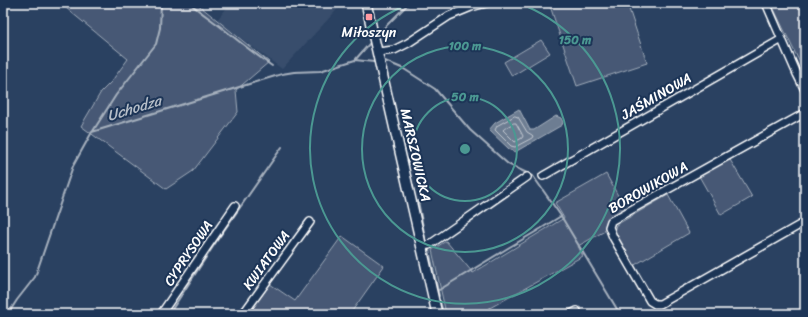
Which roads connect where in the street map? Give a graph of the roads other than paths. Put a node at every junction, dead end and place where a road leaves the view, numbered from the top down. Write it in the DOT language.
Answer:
graph roads {
  1 [pos="366,3"];
  2 [pos="486,3"];
  3 [pos="766,3"];
  4 [pos="782,39"];
  5 [pos="378,52"];
  6 [pos="805,90"];
  7 [pos="805,113"];
  8 [pos="542,176"];
  9 [pos="527,177"];
  10 [pos="235,206"];
  11 [pos="310,222"];
  12 [pos="805,222"];
  13 [pos="422,246"];
  14 [pos="161,314"];
  15 [pos="243,314"];
  16 [pos="437,314"];
  1 -- 5 [label="street, MARSZOWICKA"];
  2 -- 5 [label="street"];
  3 -- 4 [label="street"];
  4 -- 6 [label="street"];
  4 -- 8 [label="street, JAŚMINOWA"];
  5 -- 13 [label="street, MARSZOWICKA"];
  7 -- 12 [label="street, BOROWIKOWA"];
  9 -- 13 [label="street"];
  10 -- 14 [label="street, CYPRYSOWA"];
  11 -- 15 [label="street, KWIATOWA"];
  13 -- 16 [label="street, MARSZOWICKA"];
}
